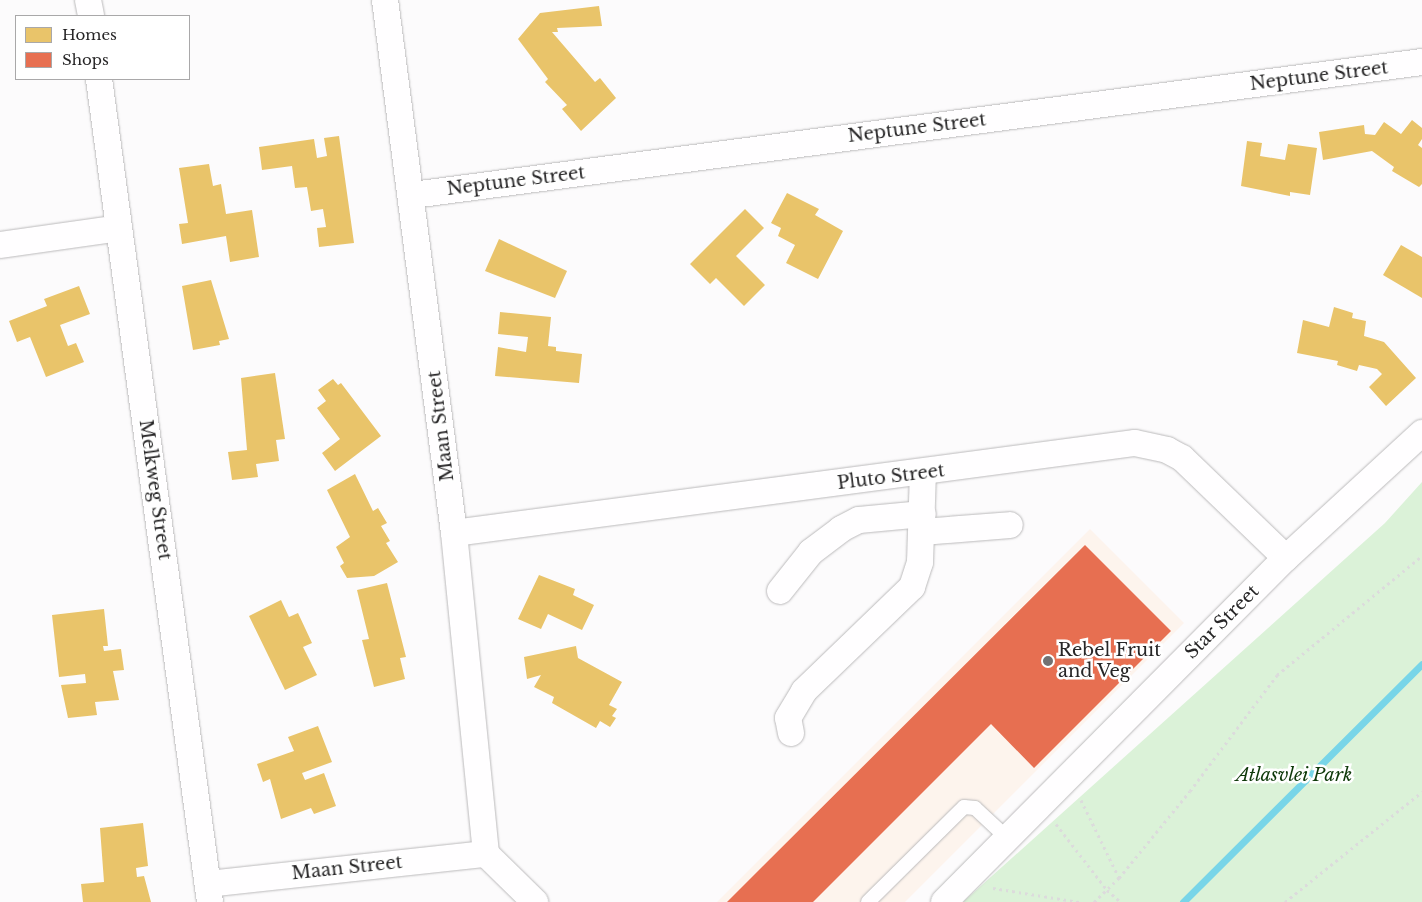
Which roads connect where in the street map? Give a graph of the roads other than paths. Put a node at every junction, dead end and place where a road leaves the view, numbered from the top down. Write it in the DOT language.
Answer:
graph roads {
  1 [pos="88,0"];
  2 [pos="385,0"];
  3 [pos="90,15"];
  4 [pos="1422,62"];
  5 [pos="99,80"];
  6 [pos="412,195"];
  7 [pos="119,228"];
  8 [pos="0,245"];
  9 [pos="1422,433"];
  10 [pos="923,473"];
  11 [pos="922,523"];
  12 [pos="1010,524"];
  13 [pos="454,533"];
  14 [pos="1286,558"];
  15 [pos="780,591"];
  16 [pos="791,733"];
  17 [pos="1006,838"];
  18 [pos="486,854"];
  19 [pos="209,893"];
  20 [pos="535,902"];
  21 [pos="868,902"];
  22 [pos="944,902"];
  1 -- 3 [label="street"];
  2 -- 6 [label="street, Maan Street"];
  4 -- 6 [label="street, Neptune Street"];
  5 -- 7 [label="street, Melkweg Street"];
  6 -- 13 [label="street, Maan Street"];
  7 -- 8 [label="street"];
  7 -- 19 [label="street, Melkweg Street"];
  9 -- 14 [label="street, Star Street"];
  10 -- 11 [label="street"];
  10 -- 13 [label="street, Pluto Street"];
  10 -- 14 [label="street, Pluto Street"];
  11 -- 12 [label="street"];
  11 -- 15 [label="street"];
  11 -- 16 [label="street"];
  13 -- 18 [label="street, Maan Street"];
  14 -- 17 [label="street, Star Street"];
  17 -- 21 [label="lane"];
  17 -- 22 [label="street, Star Street"];
  18 -- 19 [label="street, Maan Street"];
  18 -- 20 [label="street"];
}
